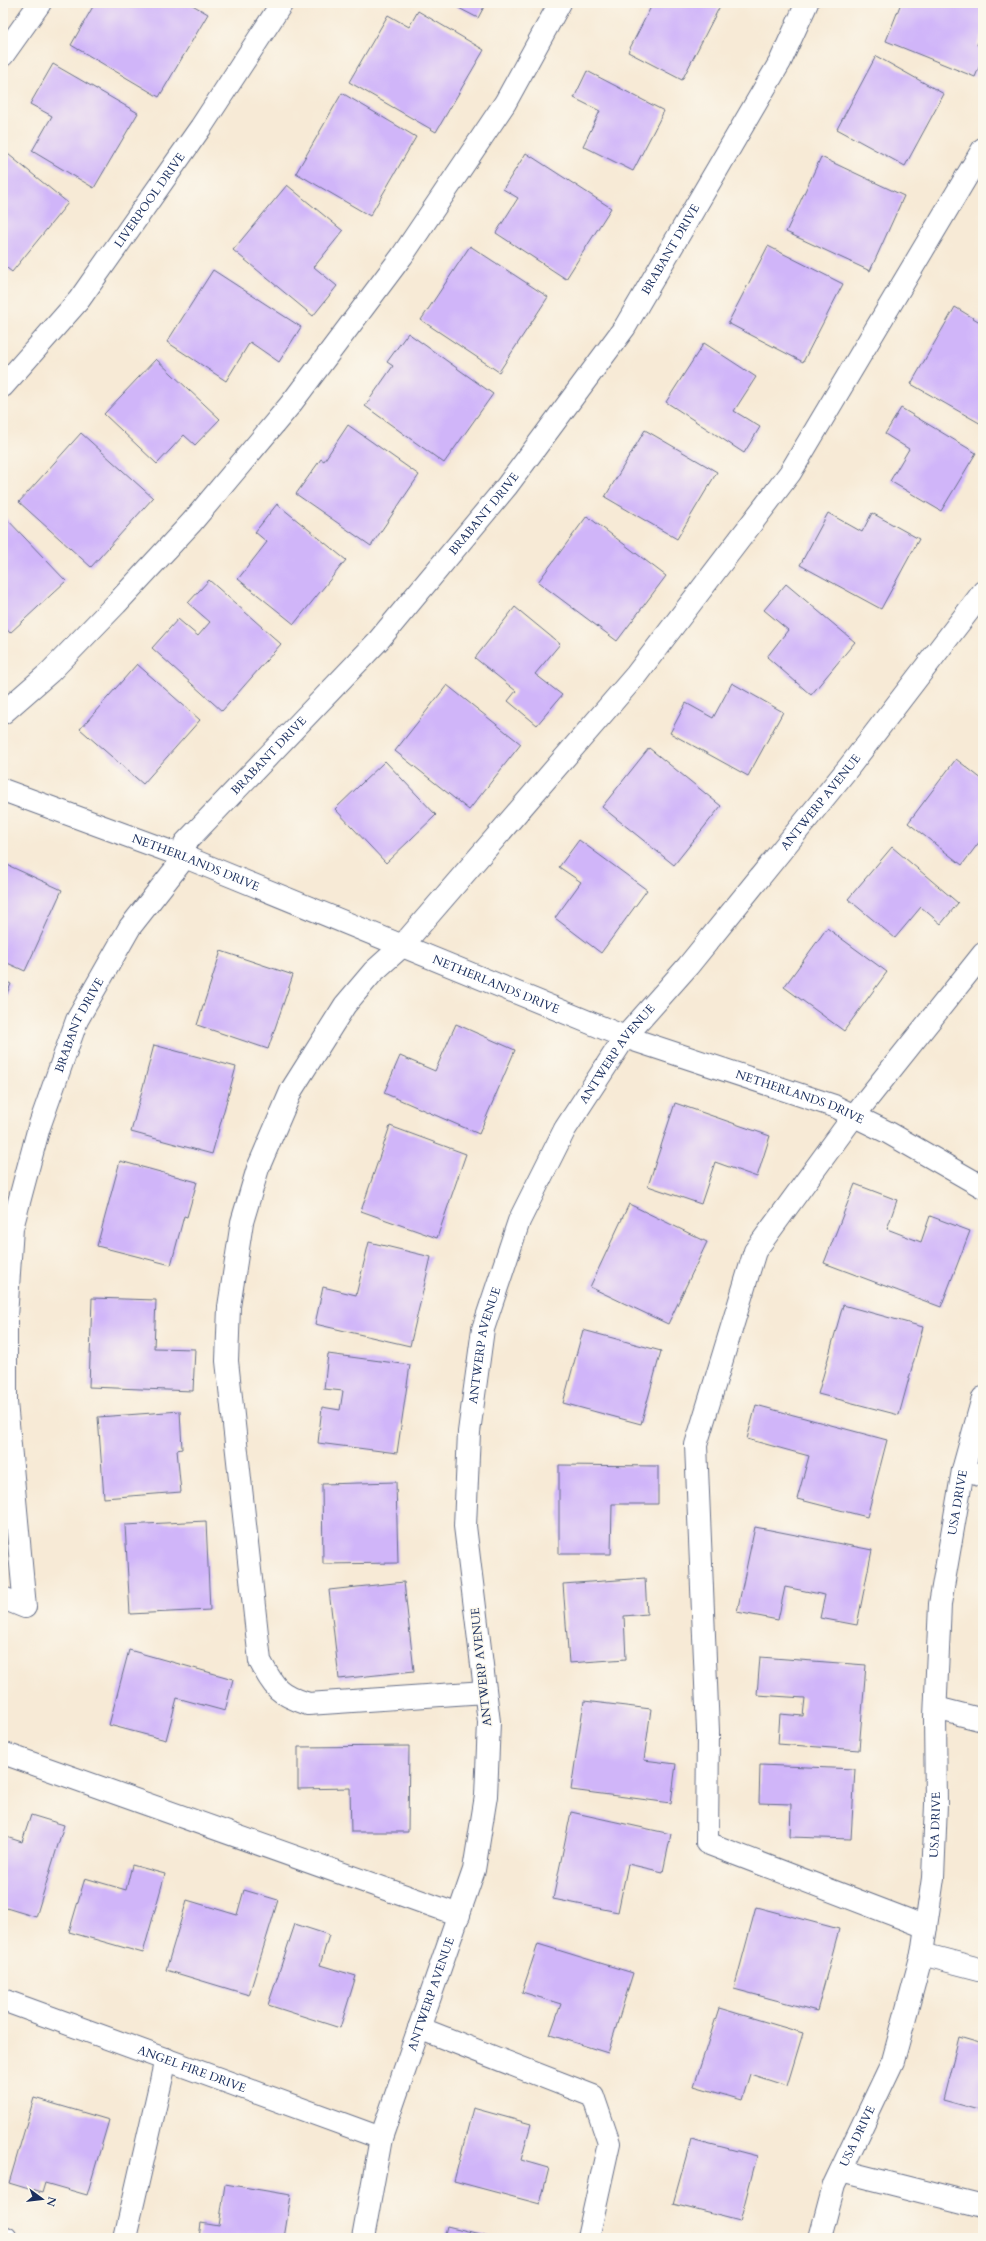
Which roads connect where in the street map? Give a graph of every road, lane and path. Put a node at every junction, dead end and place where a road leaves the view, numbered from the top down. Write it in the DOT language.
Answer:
graph roads {
  1 [pos="40,3"];
  2 [pos="282,3"];
  3 [pos="560,3"];
  4 [pos="807,3"];
  5 [pos="3,55"];
  6 [pos="983,148"];
  7 [pos="3,386"];
  8 [pos="983,592"];
  9 [pos="3,713"];
  10 [pos="3,790"];
  11 [pos="185,857"];
  12 [pos="402,946"];
  13 [pos="983,954"];
  14 [pos="625,1037"];
  15 [pos="853,1117"];
  16 [pos="983,1187"];
  17 [pos="983,1398"];
  18 [pos="973,1473"];
  19 [pos="3,1598"];
  20 [pos="485,1692"];
  21 [pos="936,1708"];
  22 [pos="983,1720"];
  23 [pos="3,1753"];
  24 [pos="459,1915"];
  25 [pos="926,1927"];
  26 [pos="922,1954"];
  27 [pos="983,1970"];
  28 [pos="3,2000"];
  29 [pos="419,2028"];
  30 [pos="166,2060"];
  31 [pos="381,2138"];
  32 [pos="841,2171"];
  33 [pos="983,2207"];
  34 [pos="3,2237"];
  35 [pos="6,2238"];
  36 [pos="125,2238"];
  37 [pos="363,2238"];
  38 [pos="588,2238"];
  39 [pos="820,2238"];
  1 -- 5 [label="street"];
  2 -- 7 [label="street, LIVERPOOL DRIVE"];
  3 -- 9 [label="street"];
  4 -- 11 [label="street, BRABANT DRIVE"];
  6 -- 12 [label="street"];
  8 -- 14 [label="street, ANTWERP AVENUE"];
  10 -- 11 [label="street, NETHERLANDS DRIVE"];
  11 -- 12 [label="street, NETHERLANDS DRIVE"];
  11 -- 19 [label="street, BRABANT DRIVE"];
  12 -- 14 [label="street, NETHERLANDS DRIVE"];
  12 -- 20 [label="street"];
  13 -- 15 [label="street"];
  14 -- 15 [label="street, NETHERLANDS DRIVE"];
  14 -- 20 [label="street, ANTWERP AVENUE"];
  15 -- 16 [label="street, NETHERLANDS DRIVE"];
  15 -- 25 [label="street"];
  17 -- 18 [label="street, USA DRIVE"];
  18 -- 21 [label="street, USA DRIVE"];
  20 -- 24 [label="street, ANTWERP AVENUE"];
  21 -- 22 [label="street"];
  21 -- 25 [label="street, USA DRIVE"];
  23 -- 24 [label="street"];
  24 -- 29 [label="street, ANTWERP AVENUE"];
  25 -- 26 [label="street, USA DRIVE"];
  26 -- 27 [label="street"];
  26 -- 32 [label="street, USA DRIVE"];
  28 -- 30 [label="street, ANGEL FIRE DRIVE"];
  29 -- 31 [label="street, ANTWERP AVENUE"];
  29 -- 38 [label="street"];
  30 -- 31 [label="street, ANGEL FIRE DRIVE"];
  30 -- 36 [label="street"];
  31 -- 37 [label="street, ANTWERP AVENUE"];
  32 -- 33 [label="street"];
  32 -- 39 [label="street, USA DRIVE"];
  34 -- 35 [label="street"];
}
